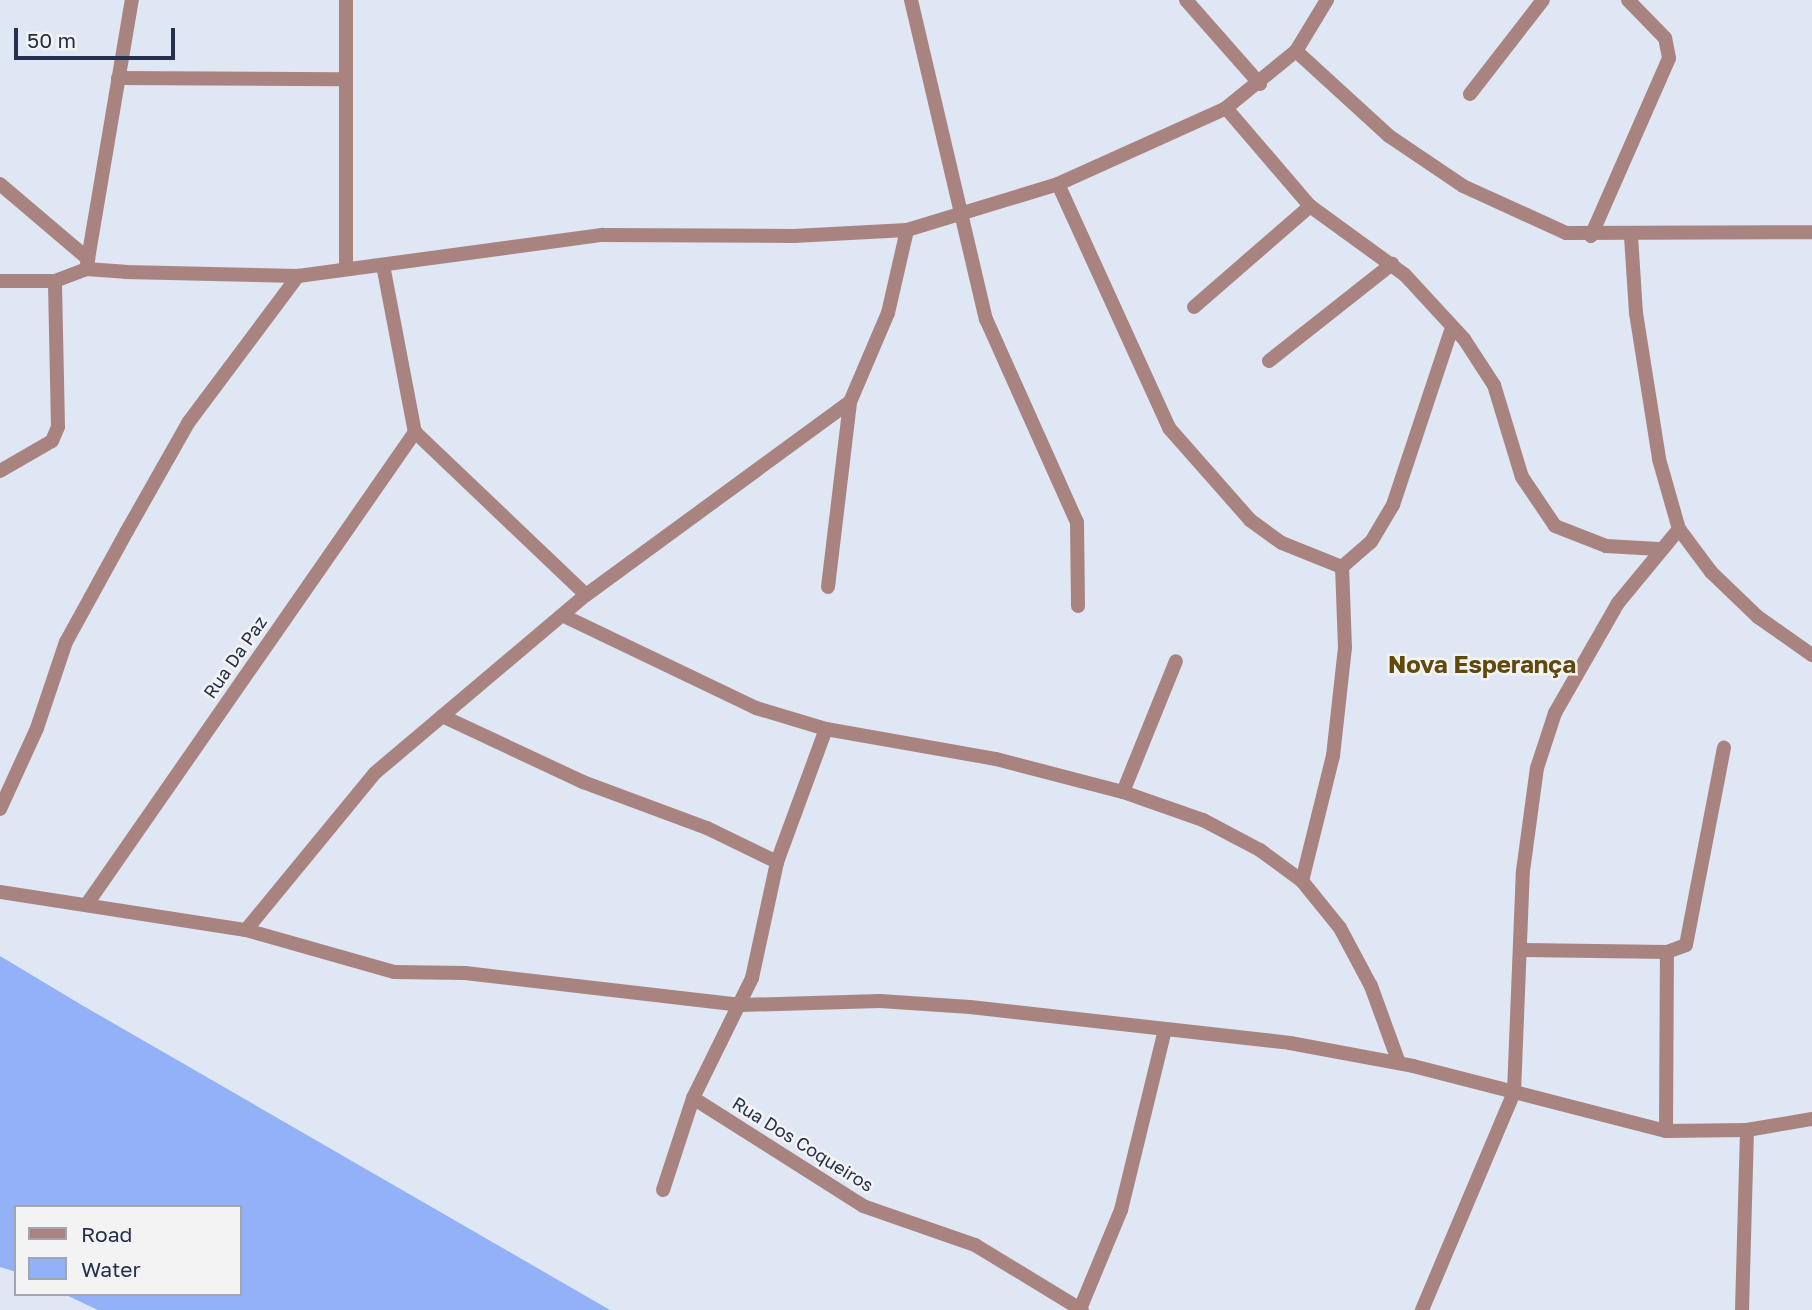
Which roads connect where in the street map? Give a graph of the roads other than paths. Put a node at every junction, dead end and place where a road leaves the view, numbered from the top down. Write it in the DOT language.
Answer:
graph roads {
  1 [pos="132,0"];
  2 [pos="346,0"];
  3 [pos="911,0"];
  4 [pos="1186,0"];
  5 [pos="1327,0"];
  6 [pos="1543,0"];
  7 [pos="1628,0"];
  8 [pos="1296,51"];
  9 [pos="118,78"];
  10 [pos="343,79"];
  11 [pos="1260,84"];
  12 [pos="1470,94"];
  13 [pos="1226,108"];
  14 [pos="0,184"];
  15 [pos="1058,184"];
  16 [pos="1310,206"];
  17 [pos="965,214"];
  18 [pos="907,230"];
  19 [pos="1812,232"];
  20 [pos="1591,236"];
  21 [pos="1631,236"];
  22 [pos="87,264"];
  23 [pos="1392,264"];
  24 [pos="383,265"];
  25 [pos="346,268"];
  26 [pos="298,276"];
  27 [pos="0,281"];
  28 [pos="55,281"];
  29 [pos="1194,307"];
  30 [pos="1452,328"];
  31 [pos="1269,361"];
  32 [pos="850,402"];
  33 [pos="415,432"];
  34 [pos="0,471"];
  35 [pos="1679,529"];
  36 [pos="1659,549"];
  37 [pos="1342,567"];
  38 [pos="828,587"];
  39 [pos="586,595"];
  40 [pos="1078,606"];
  41 [pos="564,616"];
  42 [pos="1812,655"];
  43 [pos="1176,661"];
  44 [pos="442,716"];
  45 [pos="826,729"];
  46 [pos="1724,748"];
  47 [pos="1123,792"];
  48 [pos="0,809"];
  49 [pos="777,862"];
  50 [pos="1302,881"];
  51 [pos="0,892"];
  52 [pos="87,904"];
  53 [pos="246,930"];
  54 [pos="1521,950"];
  55 [pos="1667,953"];
  56 [pos="741,1004"];
  57 [pos="1165,1029"];
  58 [pos="1399,1063"];
  59 [pos="1514,1091"];
  60 [pos="692,1097"];
  61 [pos="1812,1119"];
  62 [pos="1747,1130"];
  63 [pos="1666,1131"];
  64 [pos="663,1190"];
  65 [pos="1081,1309"];
  66 [pos="1422,1310"];
  67 [pos="1742,1310"];
  1 -- 9 [label="street"];
  2 -- 10 [label="street"];
  3 -- 17 [label="street"];
  4 -- 11 [label="street"];
  5 -- 8 [label="street"];
  6 -- 12 [label="street"];
  7 -- 20 [label="street"];
  8 -- 11 [label="street"];
  8 -- 20 [label="street"];
  9 -- 10 [label="street"];
  9 -- 22 [label="street"];
  10 -- 25 [label="street"];
  11 -- 13 [label="street"];
  13 -- 15 [label="street"];
  13 -- 16 [label="street"];
  14 -- 22 [label="street"];
  15 -- 17 [label="street"];
  15 -- 37 [label="street"];
  16 -- 23 [label="street"];
  16 -- 29 [label="street"];
  17 -- 18 [label="street"];
  17 -- 40 [label="street"];
  18 -- 24 [label="street"];
  18 -- 32 [label="street"];
  19 -- 21 [label="street"];
  20 -- 21 [label="street"];
  21 -- 35 [label="street"];
  22 -- 26 [label="street"];
  22 -- 28 [label="street"];
  23 -- 30 [label="street"];
  23 -- 31 [label="street"];
  24 -- 25 [label="street"];
  24 -- 33 [label="street"];
  25 -- 26 [label="street"];
  26 -- 48 [label="street"];
  27 -- 28 [label="street"];
  28 -- 34 [label="street"];
  30 -- 36 [label="street"];
  30 -- 37 [label="street"];
  32 -- 38 [label="street"];
  32 -- 39 [label="street"];
  33 -- 39 [label="street"];
  33 -- 52 [label="street, Rua Da Paz"];
  35 -- 36 [label="street"];
  35 -- 42 [label="street"];
  36 -- 54 [label="street"];
  37 -- 50 [label="street"];
  39 -- 41 [label="street"];
  41 -- 44 [label="street"];
  41 -- 45 [label="street"];
  43 -- 47 [label="street"];
  44 -- 49 [label="street"];
  44 -- 53 [label="street"];
  45 -- 47 [label="street"];
  45 -- 49 [label="street"];
  46 -- 55 [label="street"];
  47 -- 50 [label="street"];
  49 -- 56 [label="street"];
  50 -- 58 [label="street"];
  51 -- 52 [label="street"];
  52 -- 53 [label="street"];
  53 -- 56 [label="street"];
  54 -- 55 [label="street"];
  54 -- 59 [label="street"];
  55 -- 63 [label="street"];
  56 -- 57 [label="street"];
  56 -- 60 [label="street"];
  57 -- 58 [label="street"];
  57 -- 65 [label="street"];
  58 -- 59 [label="street"];
  59 -- 63 [label="street"];
  59 -- 66 [label="street"];
  60 -- 64 [label="street"];
  60 -- 65 [label="street, Rua Dos Coqueiros"];
  61 -- 62 [label="street"];
  62 -- 63 [label="street"];
  62 -- 67 [label="street"];
}
